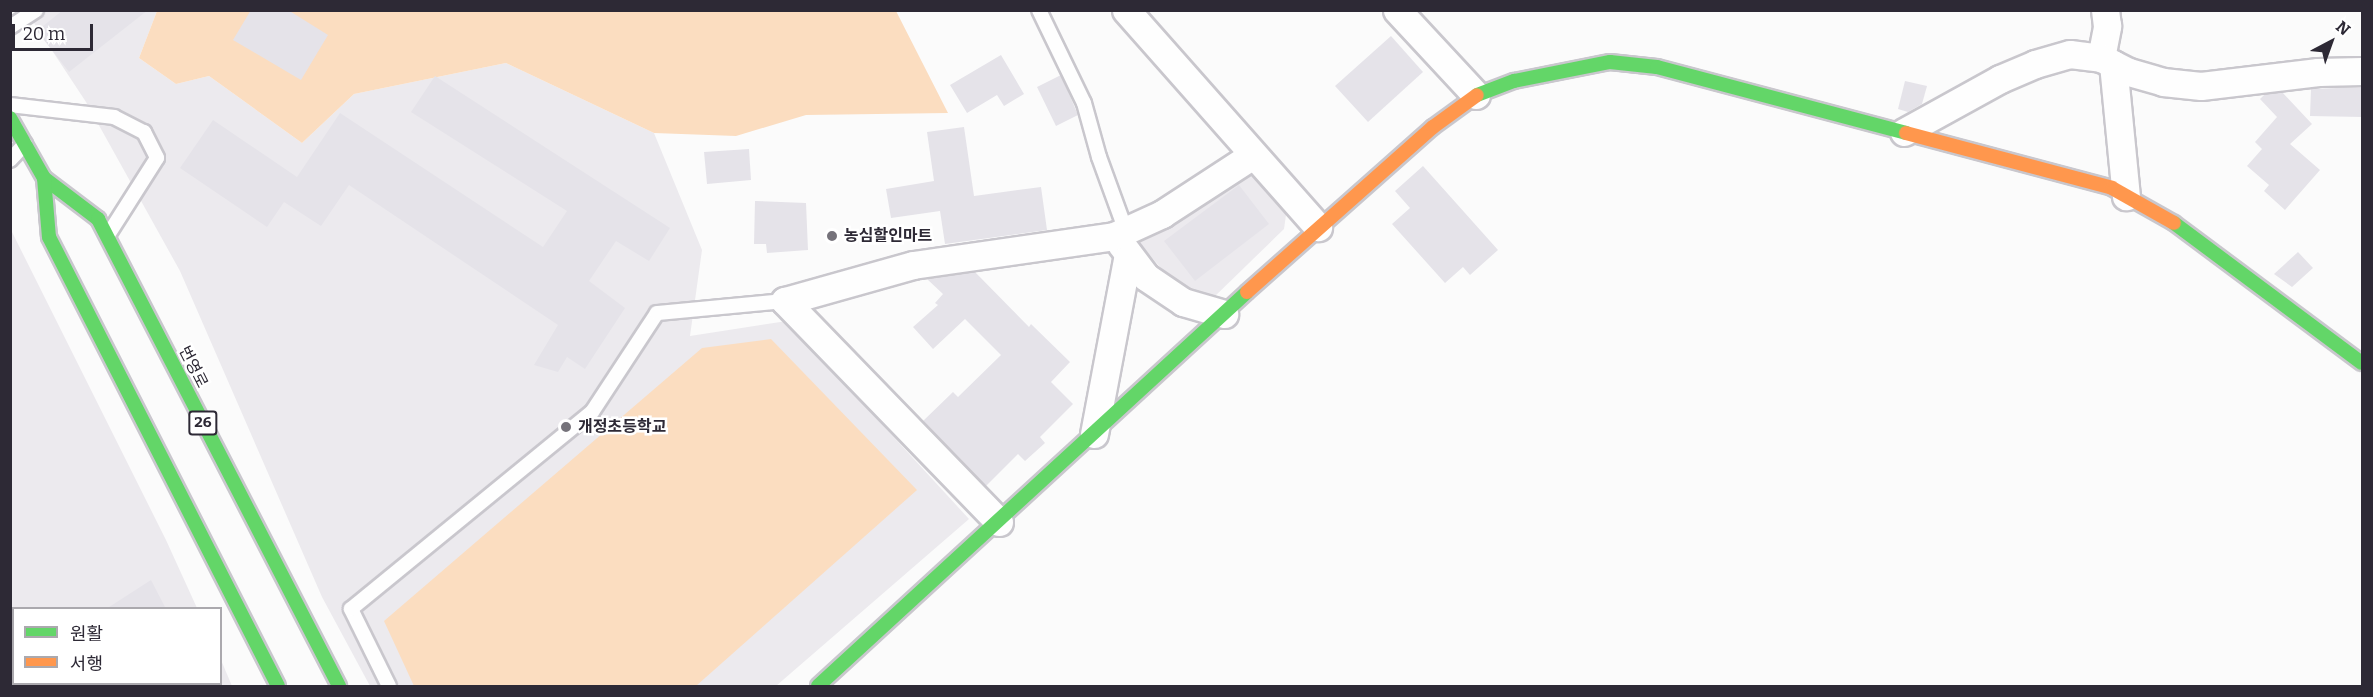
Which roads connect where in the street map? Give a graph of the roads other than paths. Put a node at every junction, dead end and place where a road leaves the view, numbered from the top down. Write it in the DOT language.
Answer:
graph roads {
  1 [pos="36,10"];
  2 [pos="1039,10"];
  3 [pos="1126,10"];
  4 [pos="1397,10"];
  5 [pos="2105,10"];
  6 [pos="10,27"];
  7 [pos="2107,61"];
  8 [pos="2362,71"];
  9 [pos="1476,95"];
  10 [pos="10,105"];
  11 [pos="10,118"];
  12 [pos="1904,132"];
  13 [pos="25,144"];
  14 [pos="1252,155"];
  15 [pos="10,160"];
  16 [pos="44,178"];
  17 [pos="2126,196"];
  18 [pos="1318,227"];
  19 [pos="107,236"];
  20 [pos="1123,240"];
  21 [pos="785,301"];
  22 [pos="1224,314"];
  23 [pos="2362,363"];
  24 [pos="1094,434"];
  25 [pos="999,522"];
  26 [pos="278,687"];
  27 [pos="339,687"];
  28 [pos="389,687"];
  29 [pos="818,687"];
  1 -- 6 [label="lane"];
  2 -- 20 [label="lane"];
  3 -- 14 [label="street"];
  4 -- 9 [label="street"];
  5 -- 7 [label="street"];
  7 -- 8 [label="street"];
  7 -- 12 [label="street"];
  7 -- 17 [label="street"];
  9 -- 12 [label="street"];
  9 -- 18 [label="street"];
  10 -- 19 [label="lane"];
  11 -- 13 [label="street, 번영로 / 26"];
  12 -- 17 [label="street"];
  13 -- 15 [label="lane"];
  13 -- 16 [label="street, 번영로 / 26"];
  14 -- 18 [label="street"];
  14 -- 20 [label="street"];
  16 -- 19 [label="street, 번영로 / 26"];
  16 -- 26 [label="street, 번영로 / 26"];
  17 -- 23 [label="street"];
  18 -- 22 [label="street"];
  19 -- 27 [label="street, 번영로 / 26"];
  20 -- 21 [label="street"];
  20 -- 22 [label="street"];
  20 -- 24 [label="street"];
  21 -- 25 [label="street"];
  21 -- 28 [label="lane"];
  22 -- 24 [label="street"];
  24 -- 25 [label="street"];
  25 -- 29 [label="street"];
}
